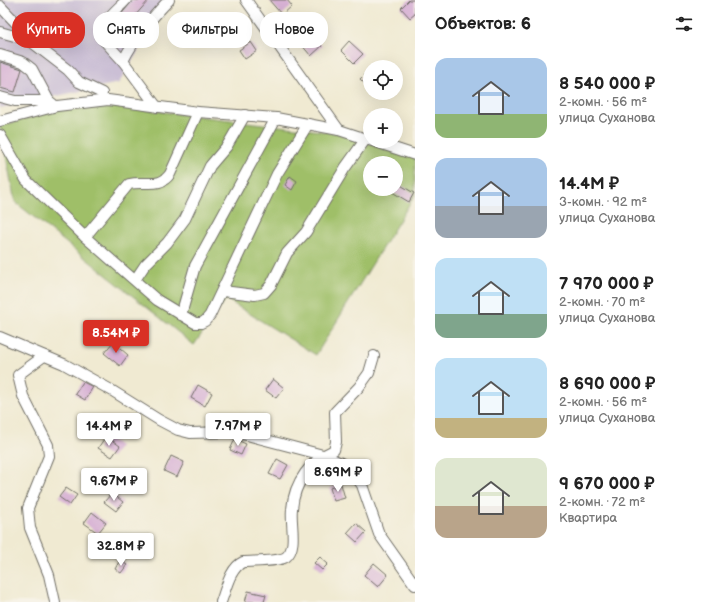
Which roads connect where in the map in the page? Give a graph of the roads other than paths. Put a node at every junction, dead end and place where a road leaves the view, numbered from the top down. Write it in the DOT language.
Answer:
graph roads {
  1 [pos="126,0"];
  2 [pos="169,0"];
  3 [pos="246,0"];
  4 [pos="0,6"];
  5 [pos="12,19"];
  6 [pos="0,32"];
  7 [pos="12,34"];
  8 [pos="39,48"];
  9 [pos="0,55"];
  10 [pos="124,61"];
  11 [pos="102,94"];
  12 [pos="0,97"];
  13 [pos="53,104"];
  14 [pos="157,107"];
  15 [pos="198,112"];
  16 [pos="245,115"];
  17 [pos="276,118"];
  18 [pos="0,121"];
  19 [pos="308,124"];
  20 [pos="339,130"];
  21 [pos="0,135"];
  22 [pos="363,139"];
  23 [pos="363,143"];
  24 [pos="392,148"];
  25 [pos="415,155"];
  26 [pos="85,237"];
  27 [pos="135,280"];
  28 [pos="223,291"];
  29 [pos="181,315"];
  30 [pos="0,337"];
  31 [pos="44,356"];
  32 [pos="374,356"];
  33 [pos="323,455"];
  34 [pos="415,584"];
  35 [pos="55,602"];
  36 [pos="221,602"];
  1 -- 10 [label="street"];
  2 -- 10 [label="street"];
  3 -- 20 [label="street"];
  4 -- 5 [label="street"];
  6 -- 7 [label="street"];
  8 -- 11 [label="street"];
  9 -- 13 [label="street"];
  10 -- 14 [label="street"];
  12 -- 13 [label="street"];
  13 -- 14 [label="street"];
  13 -- 18 [label="street"];
  14 -- 15 [label="street"];
  15 -- 16 [label="street"];
  15 -- 26 [label="street"];
  16 -- 17 [label="street"];
  16 -- 27 [label="street"];
  17 -- 19 [label="street"];
  17 -- 29 [label="street"];
  19 -- 20 [label="street"];
  19 -- 28 [label="street"];
  20 -- 22 [label="street"];
  21 -- 26 [label="street"];
  23 -- 28 [label="street"];
  24 -- 25 [label="street"];
  26 -- 27 [label="street"];
  27 -- 29 [label="street"];
  28 -- 29 [label="street"];
  30 -- 31 [label="street"];
  31 -- 33 [label="street"];
  31 -- 35 [label="street"];
  32 -- 33 [label="street"];
  33 -- 34 [label="street"];
  33 -- 36 [label="street"];
}
